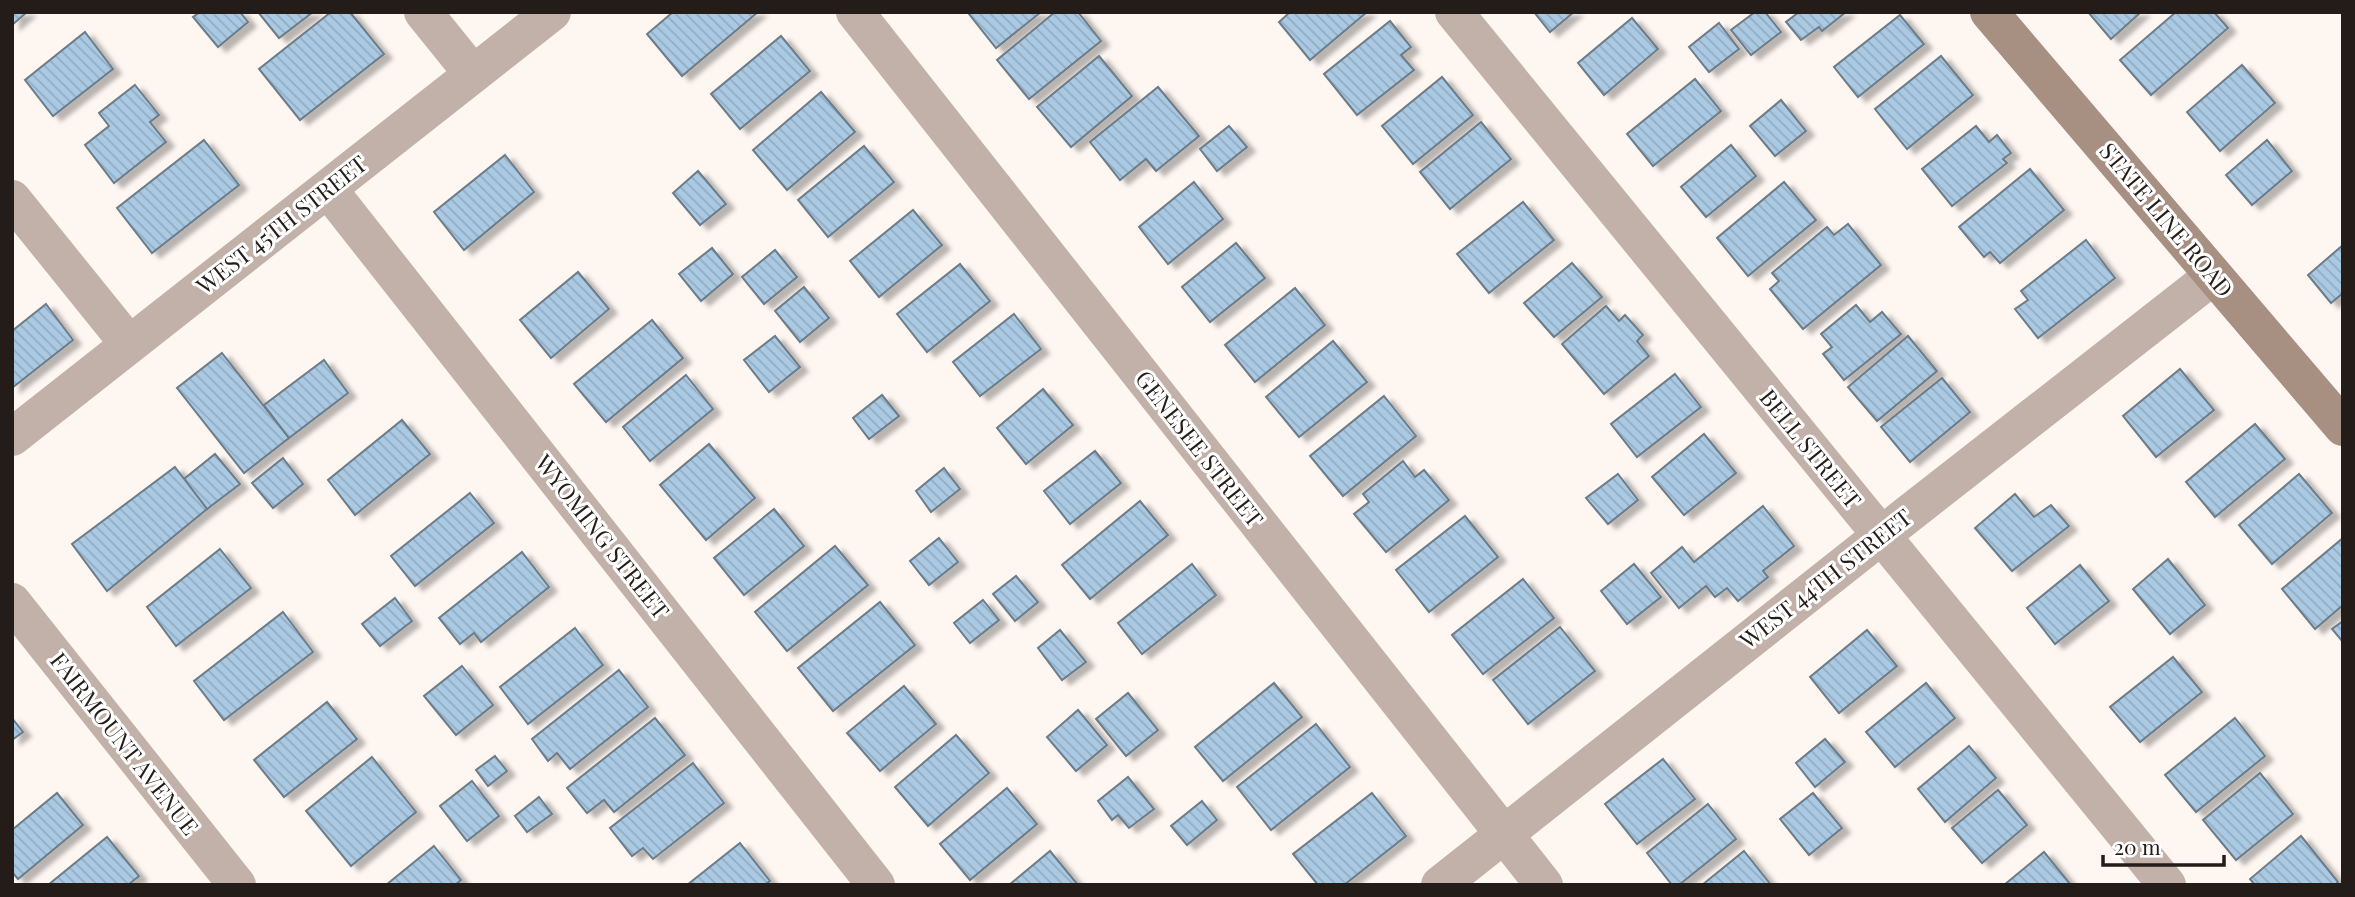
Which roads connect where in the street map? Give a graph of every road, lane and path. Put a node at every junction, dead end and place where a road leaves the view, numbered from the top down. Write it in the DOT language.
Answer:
graph roads {
  1 [pos="423,12"];
  2 [pos="552,12"];
  3 [pos="855,12"];
  4 [pos="1454,12"];
  5 [pos="1989,12"];
  6 [pos="473,74"];
  7 [pos="328,189"];
  8 [pos="12,199"];
  9 [pos="2213,276"];
  10 [pos="129,344"];
  11 [pos="2343,426"];
  12 [pos="12,437"];
  13 [pos="1881,535"];
  14 [pos="12,602"];
  15 [pos="1504,835"];
  16 [pos="237,885"];
  17 [pos="876,885"];
  18 [pos="1440,885"];
  19 [pos="1544,885"];
  20 [pos="2167,885"];
  1 -- 6 [label="street"];
  2 -- 6 [label="street, WEST 45TH STREET"];
  3 -- 15 [label="street, GENESEE STREET"];
  4 -- 13 [label="street, BELL STREET"];
  5 -- 9 [label="street, STATE LINE ROAD"];
  6 -- 7 [label="street, WEST 45TH STREET"];
  7 -- 10 [label="street, WEST 45TH STREET"];
  7 -- 17 [label="street, WYOMING STREET"];
  8 -- 10 [label="street"];
  9 -- 11 [label="street, STATE LINE ROAD"];
  9 -- 13 [label="street, WEST 44TH STREET"];
  10 -- 12 [label="street, WEST 45TH STREET"];
  13 -- 15 [label="street, WEST 44TH STREET"];
  13 -- 20 [label="street, BELL STREET"];
  14 -- 16 [label="street, FAIRMOUNT AVENUE"];
  15 -- 18 [label="street, WEST 44TH STREET"];
  15 -- 19 [label="street, GENESEE STREET"];
}
